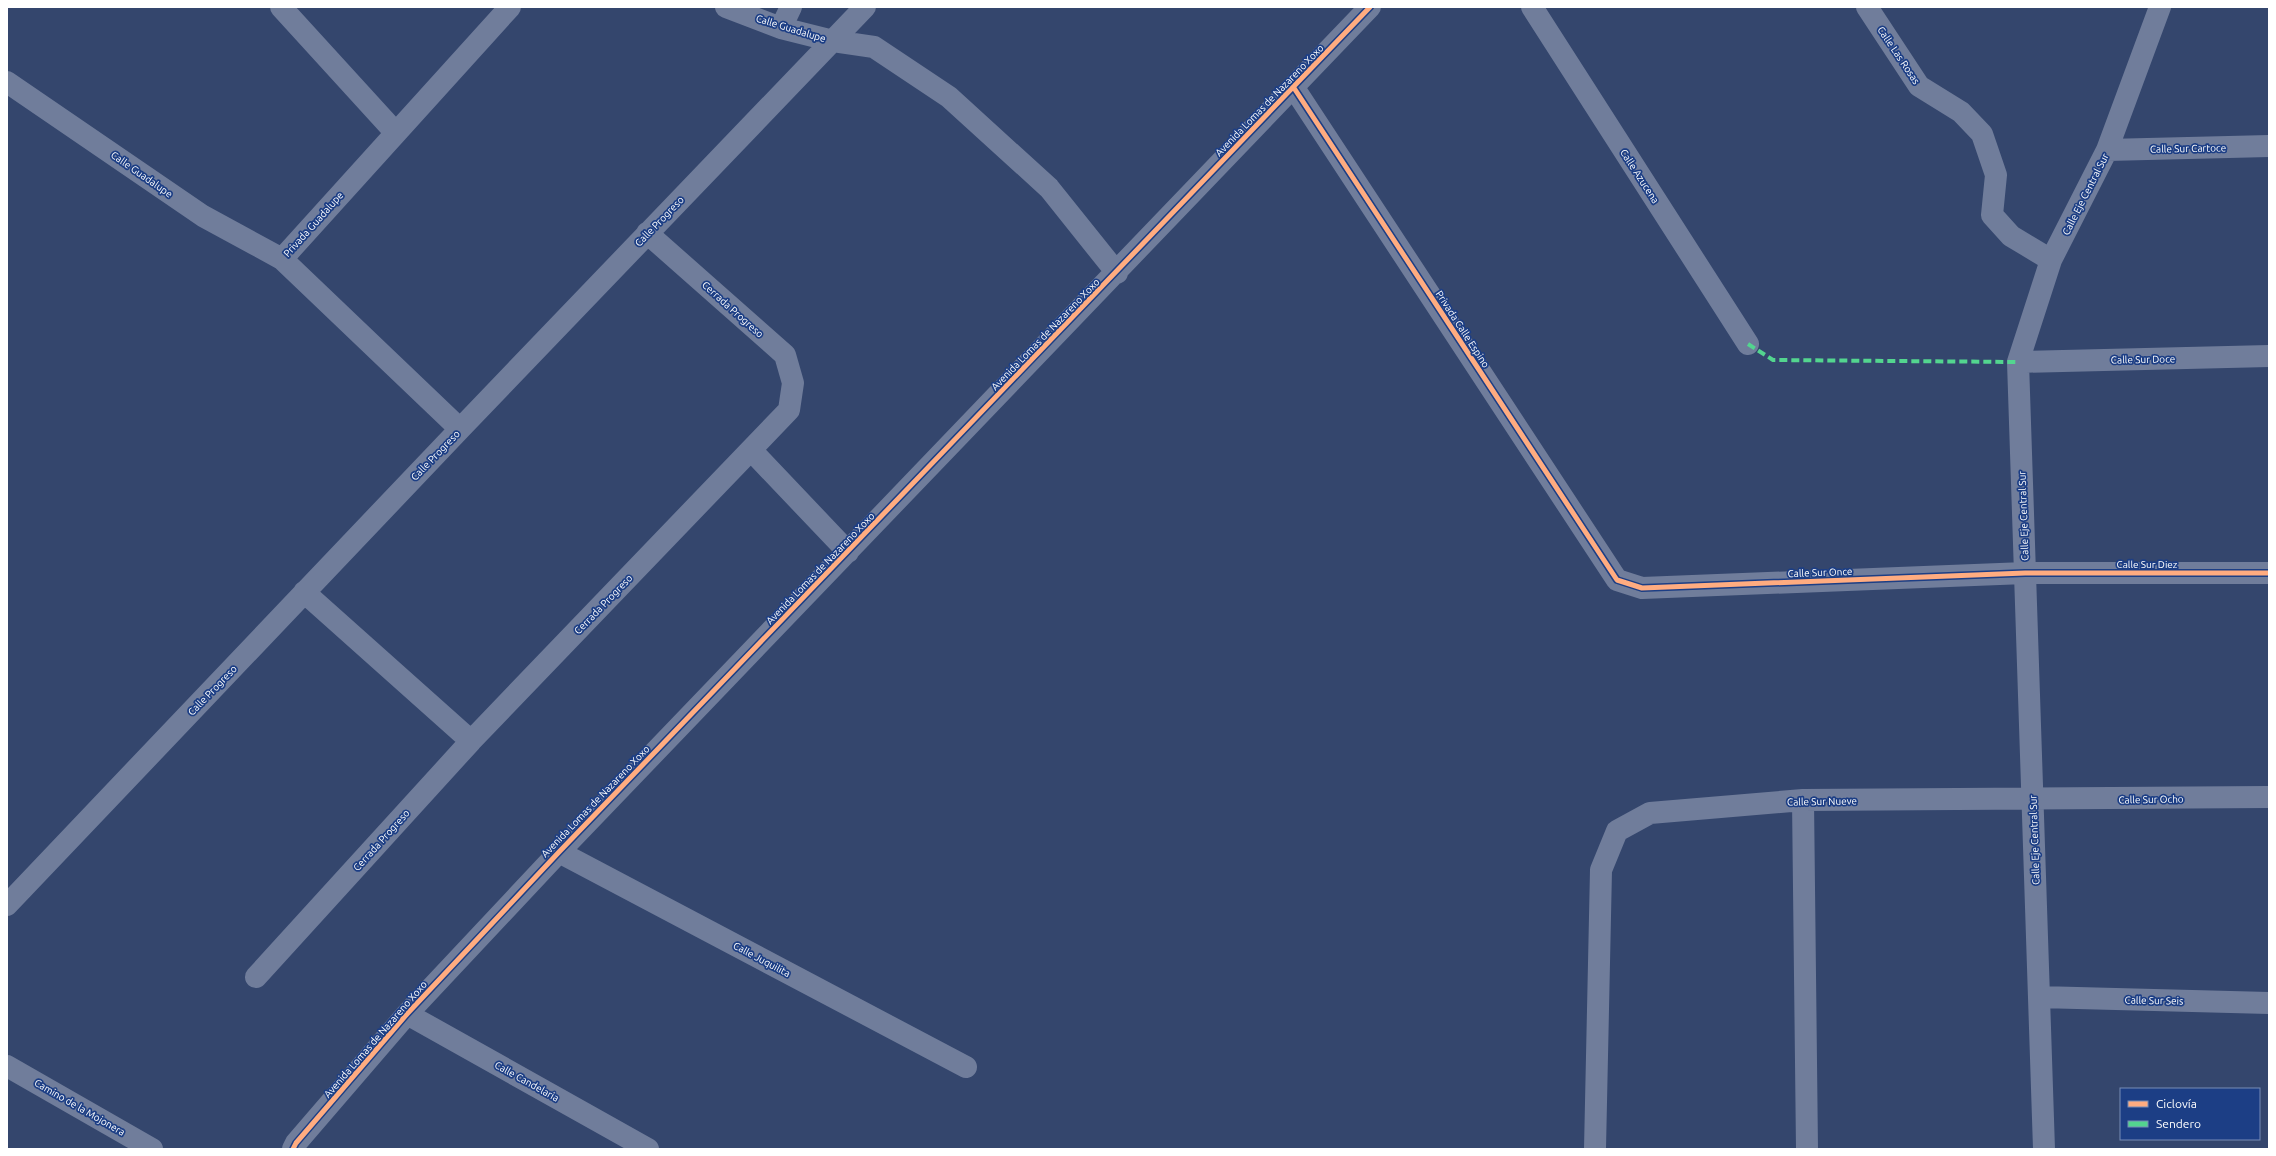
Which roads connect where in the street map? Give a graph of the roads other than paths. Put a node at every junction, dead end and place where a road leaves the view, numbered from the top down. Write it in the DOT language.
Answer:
graph roads {
  1 [pos="281,7"];
  2 [pos="510,7"];
  3 [pos="726,7"];
  4 [pos="791,7"];
  5 [pos="865,7"];
  6 [pos="1370,7"];
  7 [pos="1532,7"];
  8 [pos="1867,7"];
  9 [pos="2160,7"];
  10 [pos="781,28"];
  11 [pos="833,41"];
  12 [pos="7,82"];
  13 [pos="1294,88"];
  14 [pos="395,132"];
  15 [pos="2269,146"];
  16 [pos="2108,150"];
  17 [pos="648,233"];
  18 [pos="282,259"];
  19 [pos="2051,260"];
  20 [pos="1117,272"];
  21 [pos="1748,344"];
  22 [pos="2269,356"];
  23 [pos="2018,362"];
  24 [pos="460,428"];
  25 [pos="751,450"];
  26 [pos="848,552"];
  27 [pos="2025,573"];
  28 [pos="2269,573"];
  29 [pos="1617,580"];
  30 [pos="304,592"];
  31 [pos="471,741"];
  32 [pos="2269,797"];
  33 [pos="1803,800"];
  34 [pos="2032,800"];
  35 [pos="559,852"];
  36 [pos="7,905"];
  37 [pos="256,977"];
  38 [pos="2039,997"];
  39 [pos="2269,1003"];
  40 [pos="407,1014"];
  41 [pos="7,1066"];
  42 [pos="966,1067"];
  43 [pos="298,1147"];
  44 [pos="152,1149"];
  45 [pos="648,1149"];
  46 [pos="1595,1149"];
  47 [pos="1807,1149"];
  48 [pos="2044,1149"];
  1 -- 14 [label="street"];
  2 -- 14 [label="street, Privada Guadalupe"];
  3 -- 10 [label="street, Calle Guadalupe"];
  4 -- 10 [label="street"];
  5 -- 11 [label="street, Calle Progreso"];
  6 -- 13 [label="street, Avenida Lomas de Nazareno Xoxo"];
  7 -- 21 [label="street, Calle Azucena"];
  8 -- 19 [label="street, Calle Las Rosas"];
  9 -- 16 [label="street, Calle Eje Central Sur"];
  10 -- 11 [label="street, Calle Guadalupe"];
  11 -- 17 [label="street, Calle Progreso"];
  11 -- 20 [label="street, Calle Guadalupe"];
  12 -- 18 [label="street, Calle Guadalupe"];
  13 -- 20 [label="street, Avenida Lomas de Nazareno Xoxo"];
  13 -- 29 [label="street, Privada Calle Espino"];
  14 -- 18 [label="street, Privada Guadalupe"];
  15 -- 16 [label="street, Calle Sur Cartoce"];
  16 -- 19 [label="street, Calle Eje Central Sur"];
  17 -- 24 [label="street, Calle Progreso"];
  17 -- 25 [label="street, Cerrada Progreso"];
  18 -- 24 [label="street, Privada Guadalupe"];
  19 -- 23 [label="street, Calle Eje Central Sur"];
  20 -- 26 [label="street, Avenida Lomas de Nazareno Xoxo"];
  22 -- 23 [label="street, Calle Sur Doce"];
  23 -- 27 [label="street, Calle Eje Central Sur"];
  24 -- 30 [label="street, Calle Progreso"];
  25 -- 26 [label="street"];
  25 -- 31 [label="street, Cerrada Progreso"];
  26 -- 35 [label="street, Avenida Lomas de Nazareno Xoxo"];
  27 -- 28 [label="street, Calle Sur Diez"];
  27 -- 29 [label="street, Calle Sur Once"];
  27 -- 34 [label="street, Calle Eje Central Sur"];
  30 -- 31 [label="street"];
  30 -- 36 [label="street, Calle Progreso"];
  31 -- 37 [label="street, Cerrada Progreso"];
  32 -- 34 [label="street, Calle Sur Ocho"];
  33 -- 34 [label="street, Calle Sur Nueve"];
  33 -- 46 [label="street, Calle Sur Nueve"];
  33 -- 47 [label="street"];
  34 -- 38 [label="street, Calle Eje Central Sur"];
  35 -- 40 [label="street, Avenida Lomas de Nazareno Xoxo"];
  35 -- 42 [label="street, Calle Juquilita"];
  38 -- 39 [label="street, Calle Sur Seis"];
  38 -- 48 [label="street, Calle Eje Central Sur"];
  40 -- 43 [label="street, Avenida Lomas de Nazareno Xoxo"];
  40 -- 45 [label="street, Calle Candelaria"];
  41 -- 44 [label="street, Camino de la Mojonera"];
}
